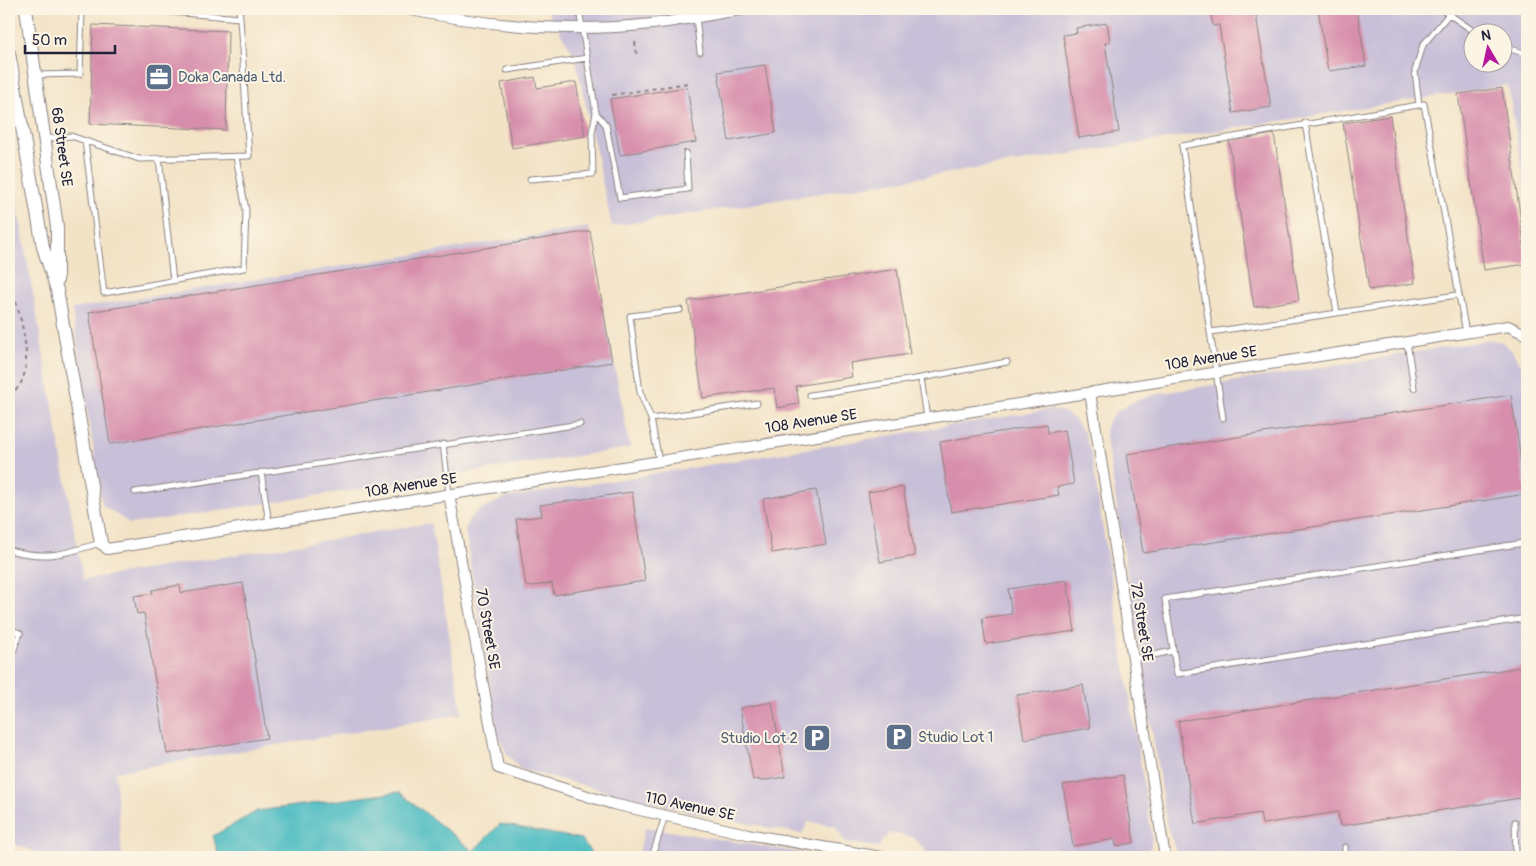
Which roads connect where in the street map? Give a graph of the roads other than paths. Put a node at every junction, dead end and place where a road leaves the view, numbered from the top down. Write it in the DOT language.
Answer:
graph roads {
  1 [pos="26,9"];
  2 [pos="34,9"];
  3 [pos="86,9"];
  4 [pos="137,9"];
  5 [pos="239,9"];
  6 [pos="406,9"];
  7 [pos="579,9"];
  8 [pos="745,9"];
  9 [pos="1441,9"];
  10 [pos="1449,14"];
  11 [pos="696,17"];
  12 [pos="240,18"];
  13 [pos="1464,24"];
  14 [pos="29,27"];
  15 [pos="582,27"];
  16 [pos="1514,50"];
  17 [pos="700,52"];
  18 [pos="9,53"];
  19 [pos="1527,54"];
  20 [pos="587,58"];
  21 [pos="508,70"];
  22 [pos="36,75"];
  23 [pos="1419,105"];
  24 [pos="596,113"];
  25 [pos="1305,123"];
  26 [pos="45,139"];
  27 [pos="85,141"];
  28 [pos="686,153"];
  29 [pos="236,157"];
  30 [pos="158,158"];
  31 [pos="530,179"];
  32 [pos="173,281"];
  33 [pos="57,290"];
  34 [pos="1457,294"];
  35 [pos="680,310"];
  36 [pos="1337,313"];
  37 [pos="1211,332"];
  38 [pos="1466,332"];
  39 [pos="1527,334"];
  40 [pos="1407,342"];
  41 [pos="1007,362"];
  42 [pos="1216,372"];
  43 [pos="920,378"];
  44 [pos="1414,388"];
  45 [pos="1090,392"];
  46 [pos="810,395"];
  47 [pos="757,403"];
  48 [pos="927,418"];
  49 [pos="1222,418"];
  50 [pos="651,419"];
  51 [pos="580,424"];
  52 [pos="443,444"];
  53 [pos="659,461"];
  54 [pos="261,472"];
  55 [pos="135,492"];
  56 [pos="449,494"];
  57 [pos="268,523"];
  58 [pos="101,543"];
  59 [pos="9,550"];
  60 [pos="1527,565"];
  61 [pos="1527,618"];
  62 [pos="9,629"];
  63 [pos="1173,651"];
  64 [pos="1133,659"];
  65 [pos="9,662"];
  66 [pos="498,768"];
  67 [pos="666,816"];
  68 [pos="1515,822"];
  69 [pos="1345,847"];
  70 [pos="651,856"];
  71 [pos="667,857"];
  72 [pos="881,857"];
  73 [pos="1165,857"];
  74 [pos="1345,857"];
  75 [pos="1516,857"];
  1 -- 14 [label="street, 68 Street SE"];
  2 -- 14 [label="street"];
  3 -- 22 [label="lane"];
  4 -- 12 [label="lane"];
  5 -- 12 [label="lane"];
  6 -- 15 [label="street"];
  7 -- 15 [label="lane"];
  8 -- 11 [label="street"];
  9 -- 10 [label="lane"];
  10 -- 13 [label="lane"];
  10 -- 23 [label="lane"];
  11 -- 15 [label="street"];
  11 -- 17 [label="lane"];
  12 -- 29 [label="lane"];
  14 -- 22 [label="street, 68 Street SE"];
  15 -- 20 [label="lane"];
  16 -- 19 [label="lane"];
  18 -- 33 [label="street, 68 Street SE"];
  20 -- 21 [label="lane"];
  20 -- 24 [label="lane"];
  22 -- 26 [label="street, 68 Street SE"];
  23 -- 25 [label="lane"];
  23 -- 34 [label="lane"];
  24 -- 28 [label="lane"];
  24 -- 31 [label="lane"];
  25 -- 36 [label="lane"];
  25 -- 37 [label="lane"];
  26 -- 27 [label="lane"];
  26 -- 33 [label="street, 68 Street SE"];
  27 -- 30 [label="lane"];
  27 -- 32 [label="lane"];
  29 -- 30 [label="lane"];
  29 -- 32 [label="lane"];
  30 -- 32 [label="lane"];
  33 -- 58 [label="street, 68 Street SE"];
  34 -- 36 [label="lane"];
  34 -- 38 [label="lane"];
  35 -- 50 [label="lane"];
  36 -- 37 [label="lane"];
  37 -- 42 [label="lane"];
  38 -- 39 [label="street, 108 Avenue SE"];
  38 -- 40 [label="street, 108 Avenue SE"];
  40 -- 42 [label="street, 108 Avenue SE"];
  40 -- 44 [label="lane"];
  41 -- 43 [label="lane"];
  42 -- 45 [label="street, 108 Avenue SE"];
  42 -- 49 [label="lane"];
  43 -- 46 [label="lane"];
  43 -- 48 [label="lane"];
  45 -- 48 [label="street, 108 Avenue SE"];
  45 -- 64 [label="street, 72 Street SE"];
  47 -- 50 [label="lane"];
  48 -- 53 [label="street, 108 Avenue SE"];
  50 -- 53 [label="lane"];
  51 -- 52 [label="lane"];
  52 -- 54 [label="lane"];
  52 -- 56 [label="lane"];
  53 -- 56 [label="street, 108 Avenue SE"];
  54 -- 55 [label="lane"];
  54 -- 57 [label="lane"];
  56 -- 57 [label="street, 108 Avenue SE"];
  56 -- 66 [label="street, 70 Street SE"];
  57 -- 58 [label="street, 108 Avenue SE"];
  58 -- 59 [label="lane"];
  60 -- 63 [label="lane"];
  61 -- 63 [label="lane"];
  62 -- 65 [label="lane"];
  63 -- 64 [label="lane"];
  64 -- 73 [label="street, 72 Street SE"];
  66 -- 67 [label="street, 110 Avenue SE"];
  67 -- 70 [label="lane"];
  67 -- 72 [label="street, 110 Avenue SE"];
  68 -- 75 [label="lane"];
  69 -- 74 [label="lane"];
  70 -- 71 [label="lane"];
}
